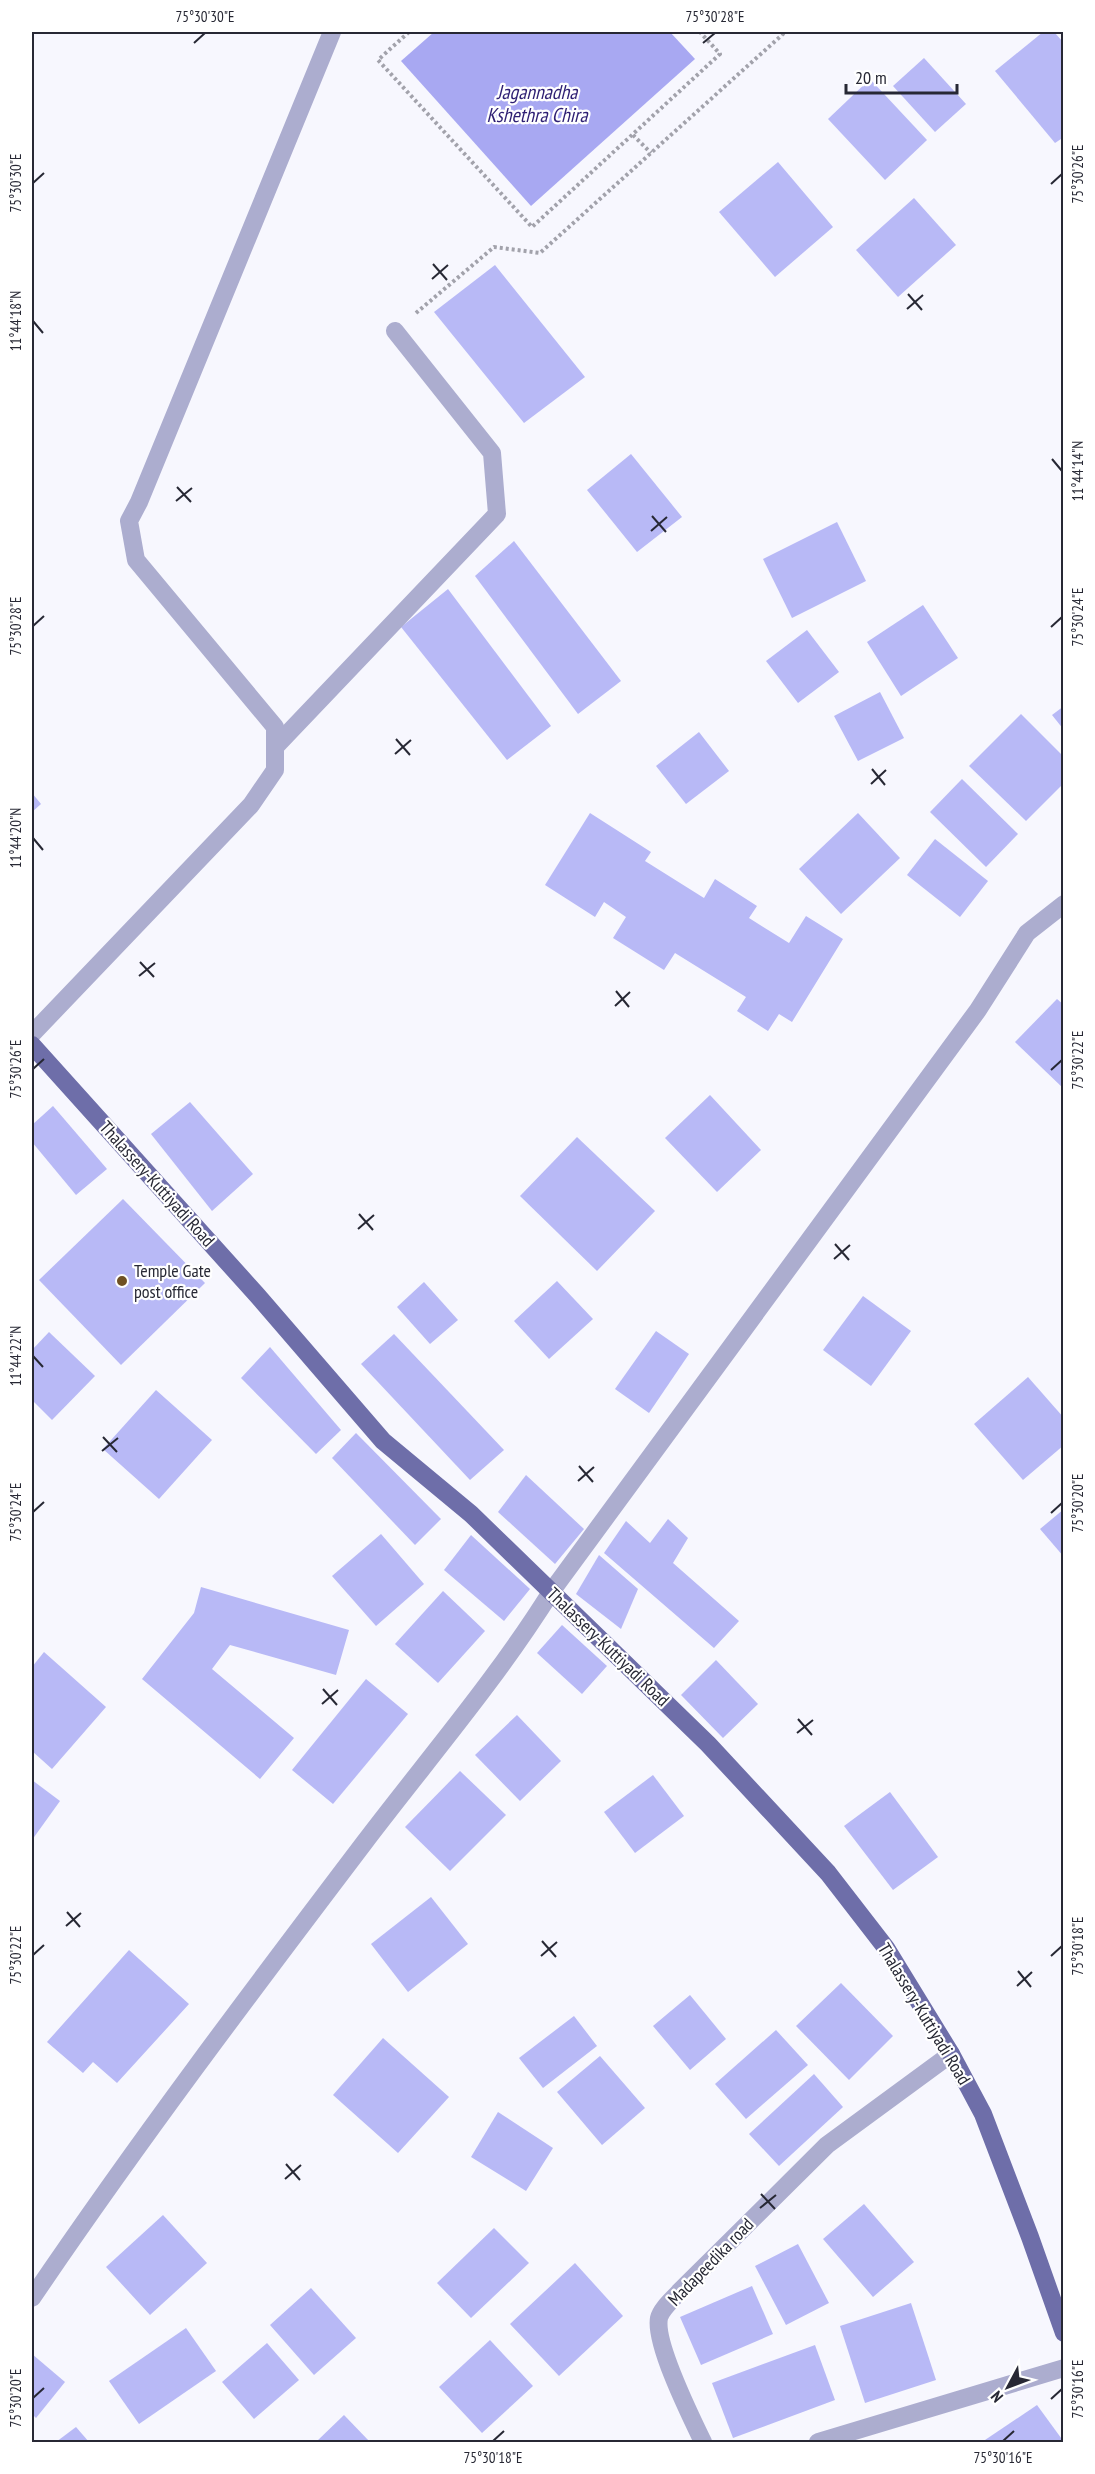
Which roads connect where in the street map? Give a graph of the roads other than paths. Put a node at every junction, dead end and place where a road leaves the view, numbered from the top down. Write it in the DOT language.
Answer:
graph roads {
  1 [pos="332,32"];
  2 [pos="395,332"];
  3 [pos="275,747"];
  4 [pos="1064,904"];
  5 [pos="32,1034"];
  6 [pos="32,1045"];
  7 [pos="551,1592"];
  8 [pos="951,2054"];
  9 [pos="32,2298"];
  10 [pos="1064,2333"];
  11 [pos="1064,2368"];
  12 [pos="703,2442"];
  13 [pos="818,2442"];
  1 -- 3 [label="street"];
  2 -- 3 [label="street"];
  3 -- 5 [label="street"];
  4 -- 7 [label="street"];
  6 -- 7 [label="main road, Thalassery-Kuttiyadi Road"];
  7 -- 8 [label="main road, Thalassery-Kuttiyadi Road"];
  7 -- 9 [label="street"];
  8 -- 10 [label="main road, Thalassery-Kuttiyadi Road"];
  8 -- 12 [label="street, Madapeedika road"];
  11 -- 13 [label="street"];
}
